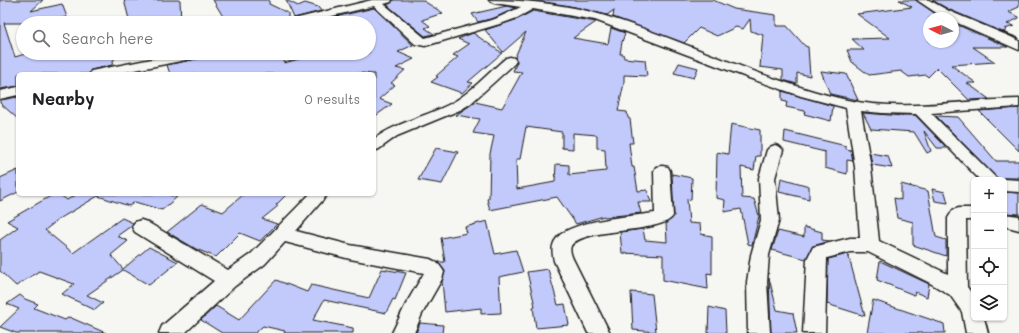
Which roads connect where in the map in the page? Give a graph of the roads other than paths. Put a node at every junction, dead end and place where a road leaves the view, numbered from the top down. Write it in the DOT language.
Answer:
graph roads {
  1 [pos="389,0"];
  2 [pos="494,0"];
  3 [pos="922,0"];
  4 [pos="377,3"];
  5 [pos="530,6"];
  6 [pos="320,16"];
  7 [pos="1019,46"];
  8 [pos="166,60"];
  9 [pos="510,61"];
  10 [pos="106,72"];
  11 [pos="16,91"];
  12 [pos="0,95"];
  13 [pos="1019,103"];
  14 [pos="853,105"];
  15 [pos="920,110"];
  16 [pos="376,145"];
  17 [pos="775,150"];
  18 [pos="662,171"];
  19 [pos="987,177"];
  20 [pos="1007,185"];
  21 [pos="1019,186"];
  22 [pos="318,196"];
  23 [pos="971,214"];
  24 [pos="1007,221"];
  25 [pos="1019,223"];
  26 [pos="141,227"];
  27 [pos="281,234"];
  28 [pos="870,244"];
  29 [pos="228,280"];
  30 [pos="957,289"];
  31 [pos="170,333"];
  32 [pos="403,333"];
  33 [pos="599,333"];
  34 [pos="759,333"];
  35 [pos="814,333"];
  36 [pos="977,333"];
  1 -- 4 [label="street"];
  2 -- 5 [label="street"];
  3 -- 7 [label="street"];
  4 -- 5 [label="street"];
  4 -- 6 [label="street"];
  5 -- 14 [label="street"];
  8 -- 10 [label="street"];
  9 -- 16 [label="street"];
  11 -- 12 [label="street"];
  13 -- 15 [label="street"];
  14 -- 15 [label="street"];
  14 -- 28 [label="street"];
  15 -- 19 [label="street"];
  17 -- 34 [label="street"];
  18 -- 33 [label="street"];
  20 -- 21 [label="street"];
  22 -- 27 [label="street"];
  23 -- 30 [label="street"];
  24 -- 25 [label="street"];
  26 -- 29 [label="street"];
  27 -- 29 [label="street"];
  27 -- 32 [label="street"];
  28 -- 30 [label="street"];
  28 -- 35 [label="street"];
  29 -- 31 [label="street"];
  30 -- 36 [label="street"];
}
